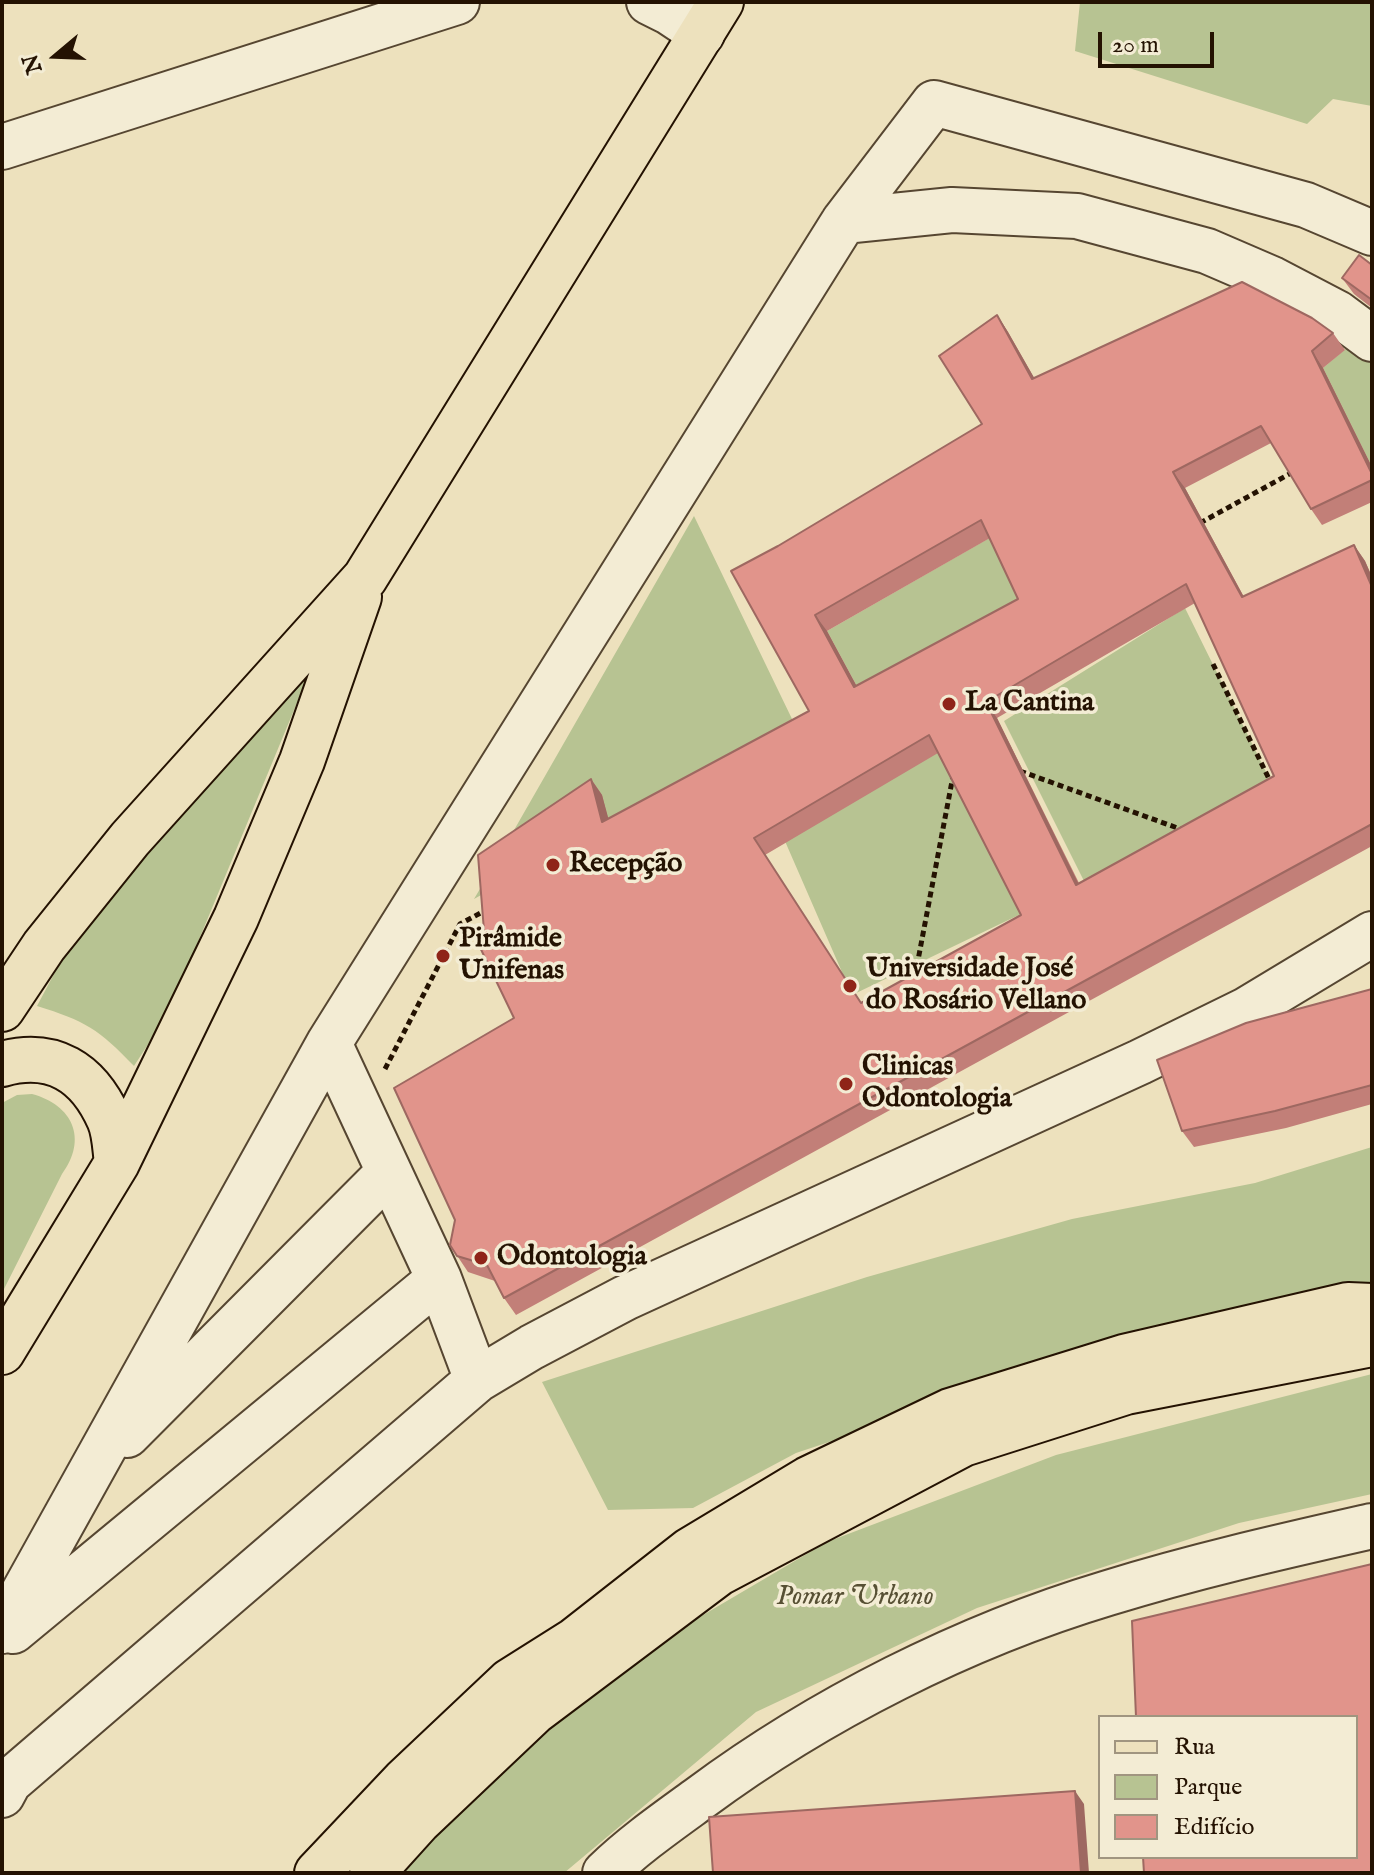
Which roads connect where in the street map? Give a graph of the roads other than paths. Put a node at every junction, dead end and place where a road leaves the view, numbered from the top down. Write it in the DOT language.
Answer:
graph roads {
  1 [pos="457,2"];
  2 [pos="649,2"];
  3 [pos="711,18"];
  4 [pos="2,147"];
  5 [pos="1372,199"];
  6 [pos="1306,205"];
  7 [pos="844,221"];
  8 [pos="1372,233"];
  9 [pos="1372,339"];
  10 [pos="365,578"];
  11 [pos="1372,934"];
  12 [pos="2,1009"];
  13 [pos="329,1043"];
  14 [pos="2,1064"];
  15 [pos="117,1163"];
  16 [pos="388,1173"];
  17 [pos="439,1279"];
  18 [pos="1372,1306"];
  19 [pos="1372,1344"];
  20 [pos="2,1352"];
  21 [pos="477,1380"];
  22 [pos="89,1473"];
  23 [pos="1372,1526"];
  24 [pos="2,1631"];
  25 [pos="2,1640"];
  26 [pos="2,1795"];
  27 [pos="317,1873"];
  28 [pos="372,1873"];
  29 [pos="605,1873"];
  1 -- 4 [label="street"];
  2 -- 3 [label="street"];
  3 -- 10 [label="main road"];
  5 -- 6 [label="street"];
  6 -- 7 [label="street"];
  6 -- 8 [label="street"];
  7 -- 9 [label="street"];
  7 -- 13 [label="street"];
  10 -- 12 [label="main road"];
  10 -- 15 [label="main road"];
  11 -- 21 [label="street"];
  13 -- 16 [label="street"];
  13 -- 22 [label="street"];
  14 -- 15 [label="main road"];
  15 -- 20 [label="main road"];
  16 -- 17 [label="street"];
  16 -- 22 [label="street"];
  17 -- 21 [label="street"];
  17 -- 25 [label="street"];
  18 -- 27 [label="main road"];
  19 -- 28 [label="main road"];
  21 -- 26 [label="street"];
  22 -- 24 [label="street"];
  23 -- 29 [label="street"];
}
